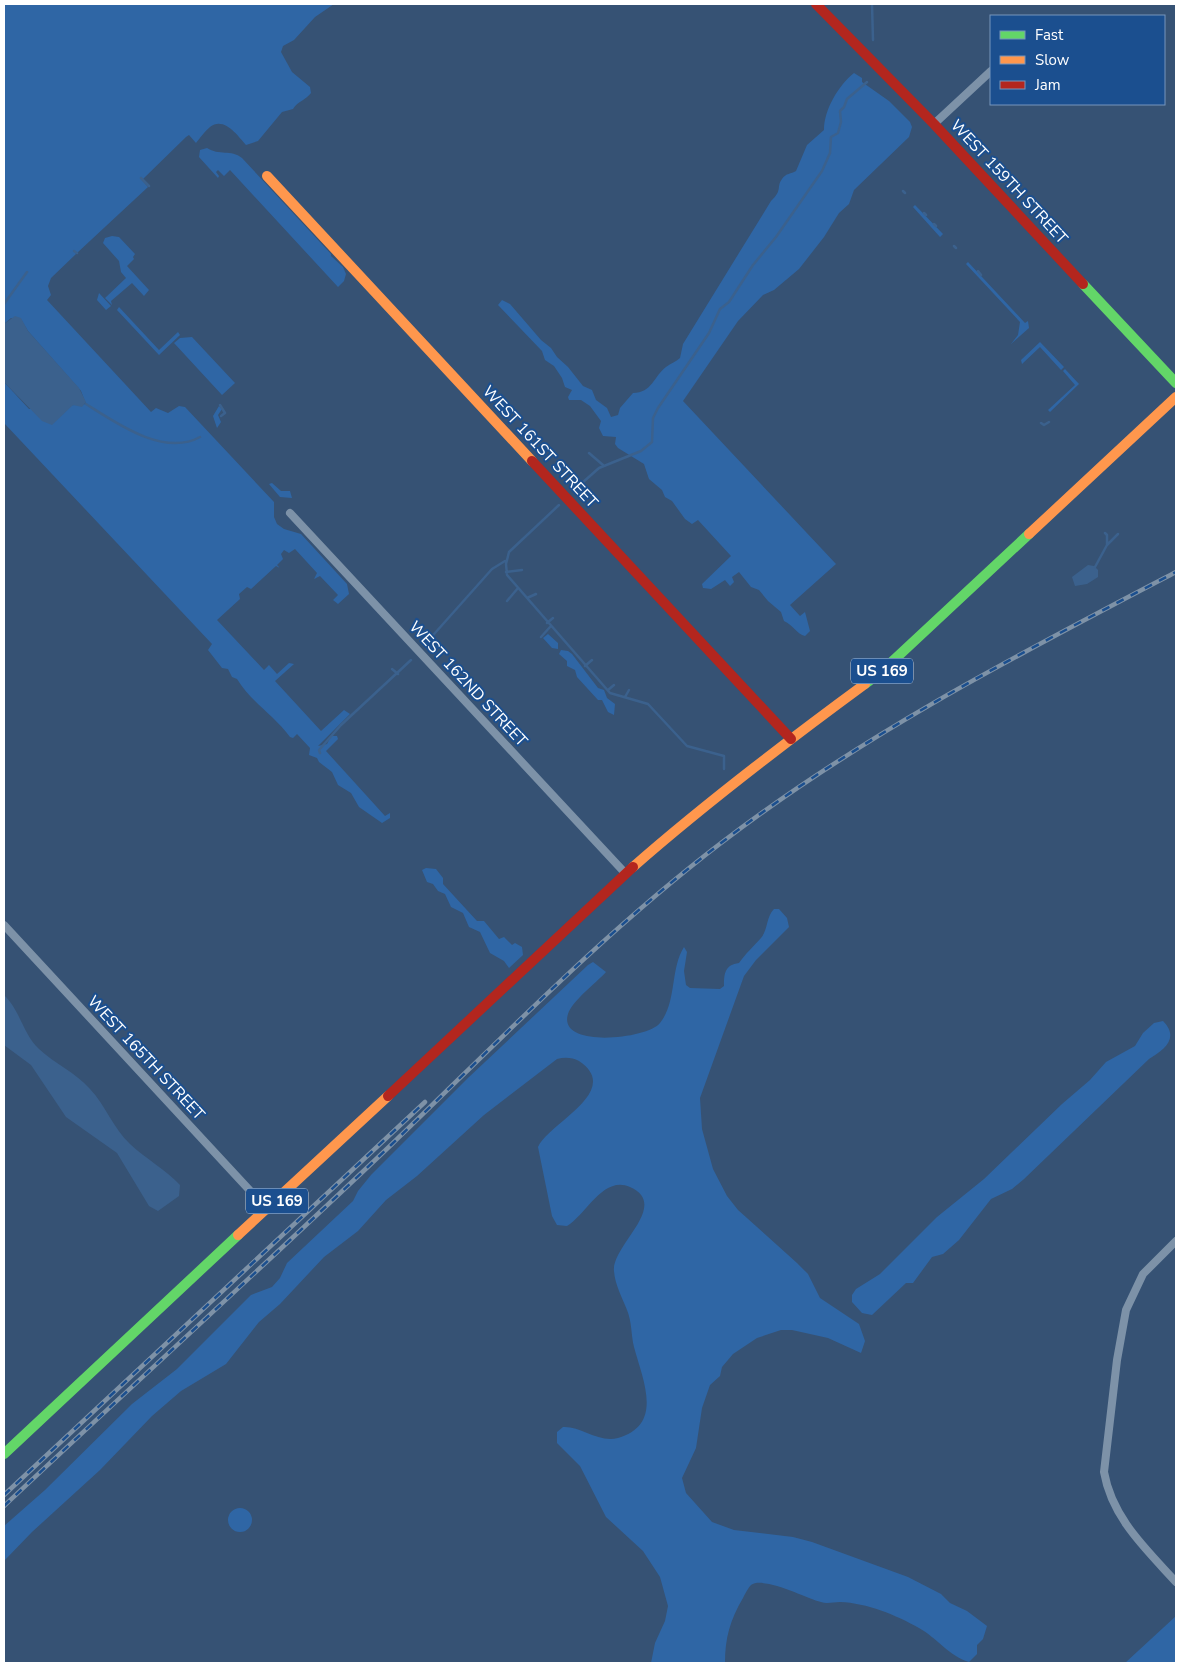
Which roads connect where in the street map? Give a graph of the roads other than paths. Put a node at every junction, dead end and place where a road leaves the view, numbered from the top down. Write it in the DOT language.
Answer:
graph roads {
  1 [pos="816,4"];
  2 [pos="990,72"];
  3 [pos="934,124"];
  4 [pos="268,176"];
  5 [pos="1176,383"];
  6 [pos="1176,397"];
  7 [pos="290,513"];
  8 [pos="791,739"];
  9 [pos="626,874"];
  10 [pos="4,924"];
  11 [pos="268,1210"];
  12 [pos="1176,1240"];
  13 [pos="4,1454"];
  14 [pos="1176,1582"];
  1 -- 3 [label="main road, WEST 159TH STREET"];
  2 -- 3 [label="street"];
  3 -- 5 [label="main road, WEST 159TH STREET"];
  4 -- 8 [label="main road, WEST 161ST STREET"];
  6 -- 8 [label="main road, US 169"];
  7 -- 9 [label="street, WEST 162ND STREET"];
  8 -- 9 [label="main road, US 169"];
  9 -- 11 [label="main road, US 169"];
  10 -- 11 [label="street, WEST 165TH STREET"];
  11 -- 13 [label="main road, US 169"];
  12 -- 14 [label="street"];
}
